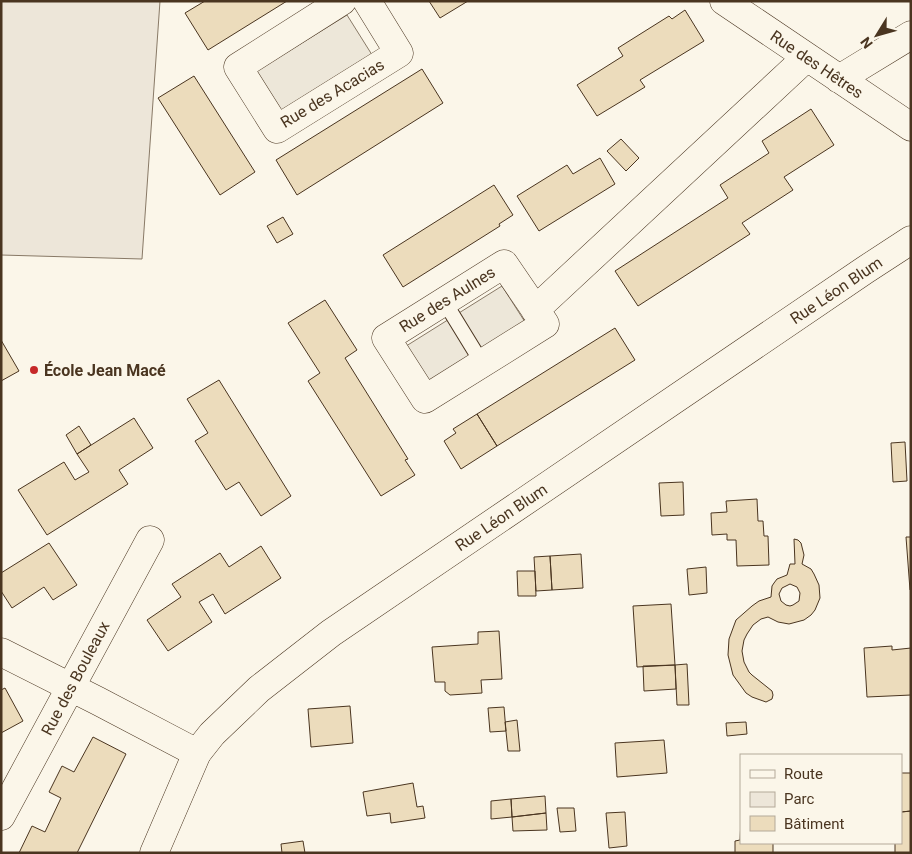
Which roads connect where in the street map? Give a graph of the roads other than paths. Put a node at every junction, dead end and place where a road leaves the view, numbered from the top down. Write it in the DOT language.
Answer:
graph roads {
  1 [pos="342,1"];
  2 [pos="367,1"];
  3 [pos="724,1"];
  4 [pos="911,35"];
  5 [pos="807,57"];
  6 [pos="839,79"];
  7 [pos="911,127"];
  8 [pos="911,240"];
  9 [pos="444,301"];
  10 [pos="535,310"];
  11 [pos="482,363"];
  12 [pos="150,540"];
  13 [pos="1,652"];
  14 [pos="70,687"];
  15 [pos="197,753"];
  16 [pos="1,816"];
  17 [pos="154,853"];
  1 -- 2 [label="street, Rue des Acacias"];
  3 -- 5 [label="street, Rue des Hêtres"];
  4 -- 6 [label="street"];
  5 -- 6 [label="street, Rue des Hêtres"];
  5 -- 10 [label="street"];
  6 -- 7 [label="street, Rue des Hêtres"];
  8 -- 15 [label="street, Rue Léon Blum"];
  9 -- 10 [label="street, Rue des Aulnes"];
  9 -- 11 [label="lane"];
  9 -- 11 [label="street, Rue des Aulnes"];
  10 -- 11 [label="street, Rue des Aulnes"];
  12 -- 14 [label="street, Rue des Bouleaux"];
  13 -- 14 [label="street"];
  14 -- 15 [label="street"];
  14 -- 16 [label="street, Rue des Bouleaux"];
  15 -- 17 [label="street, Rue Léon Blum"];
}
